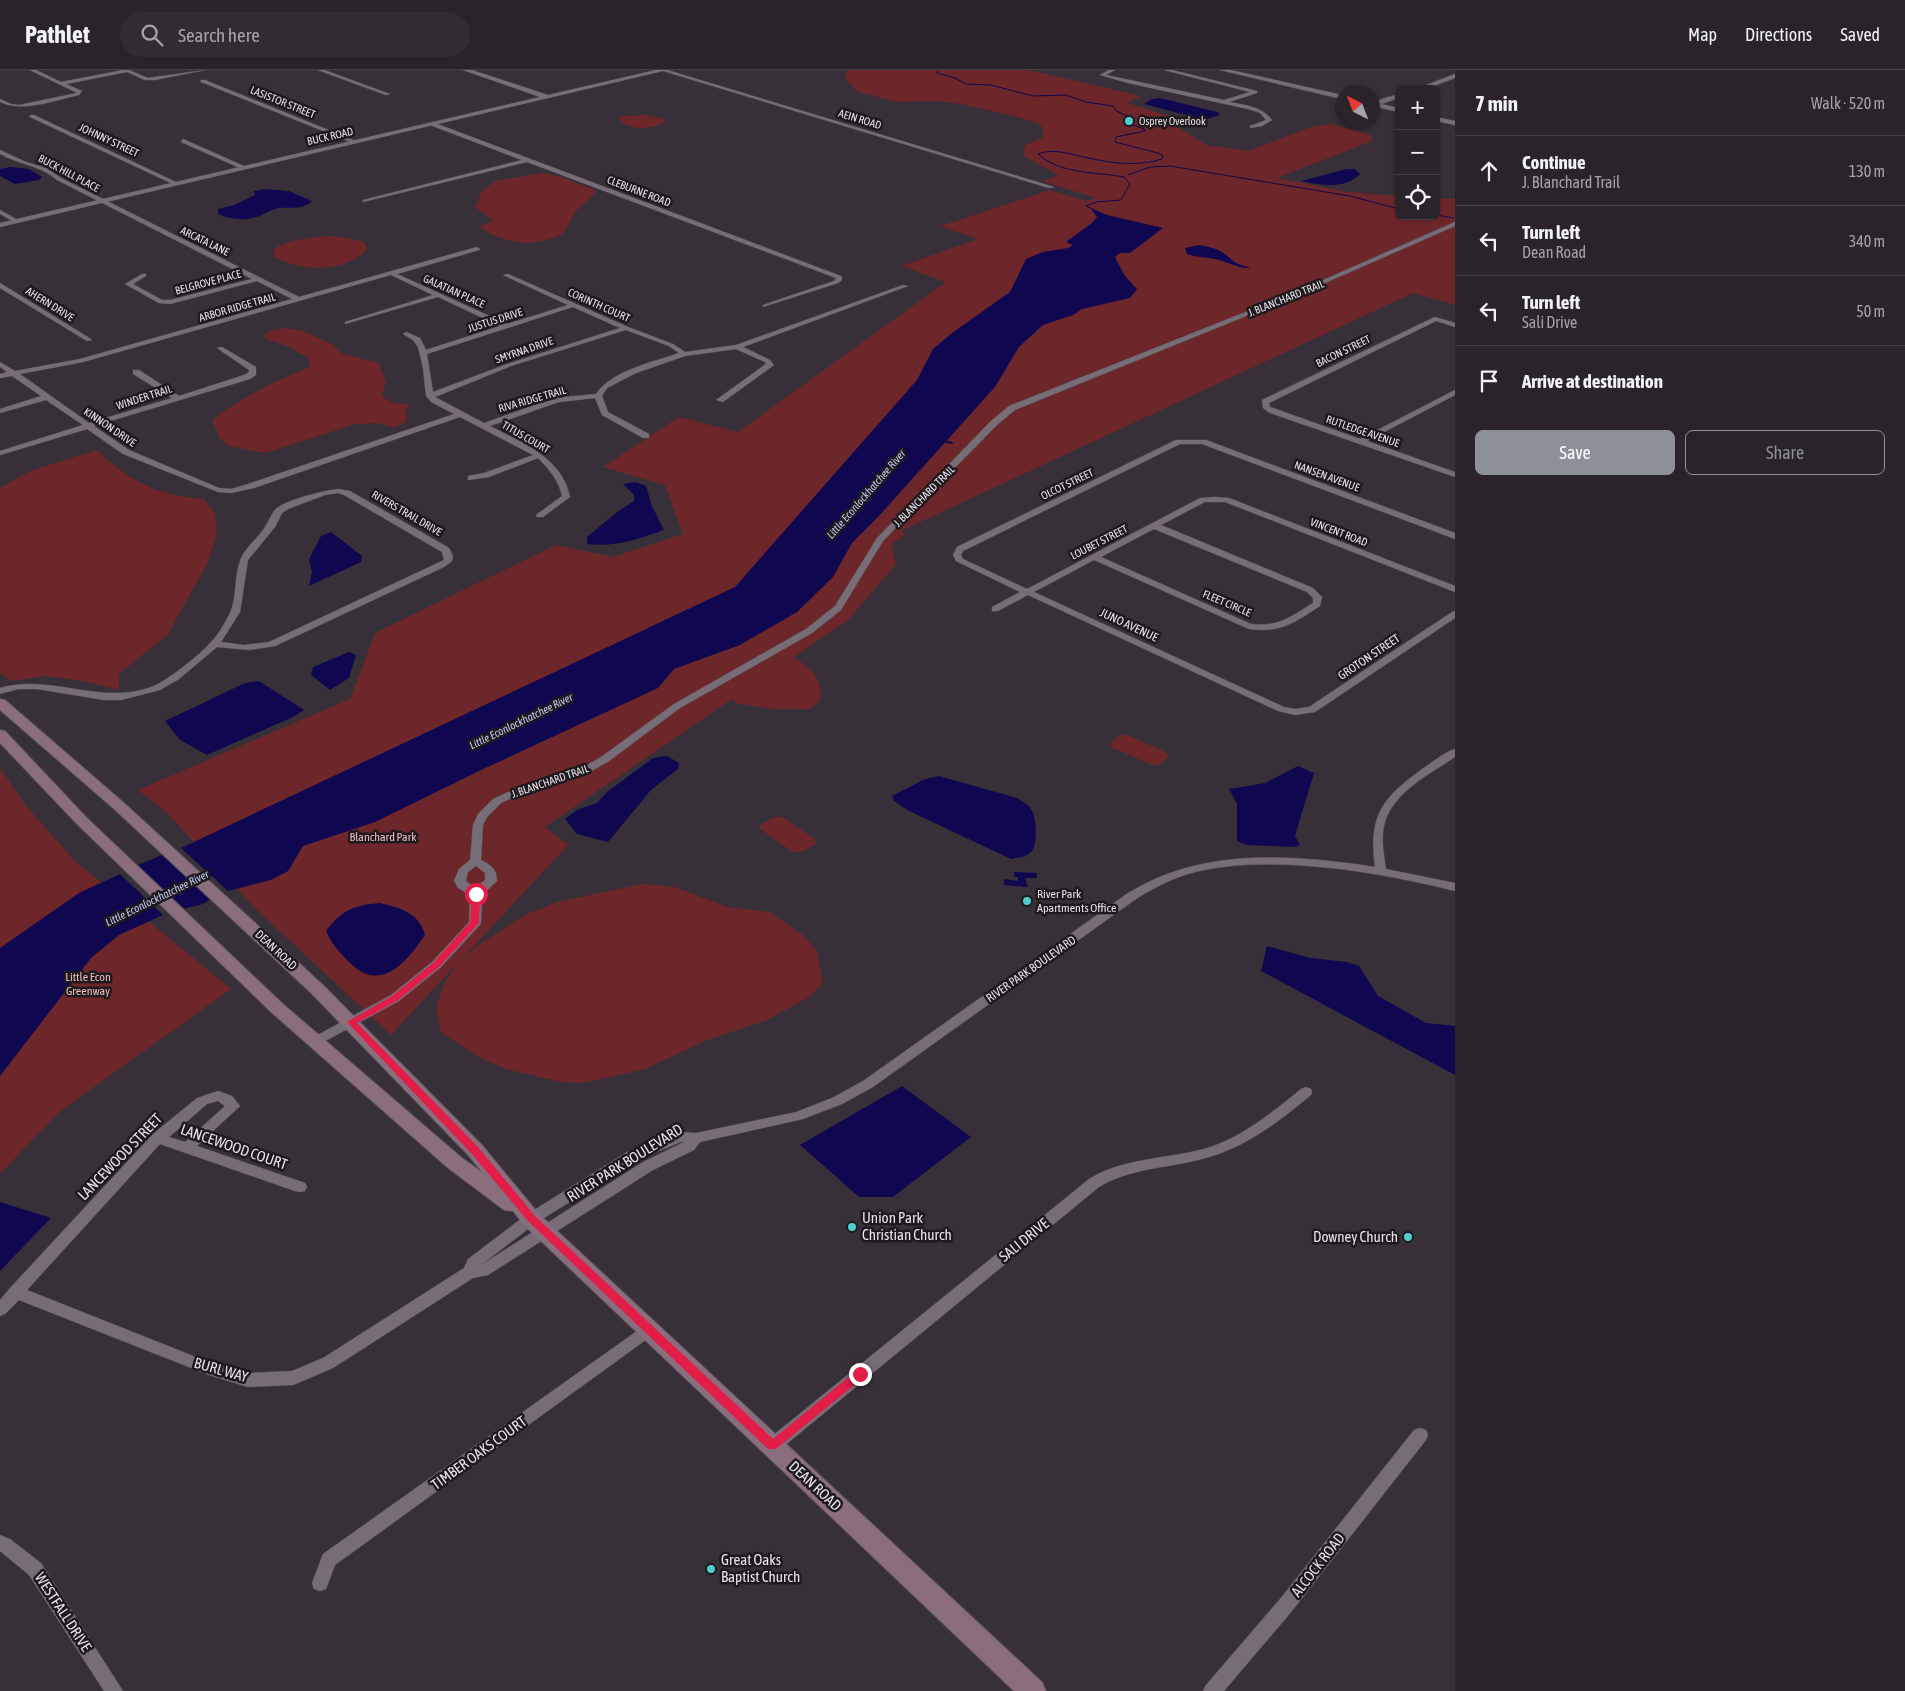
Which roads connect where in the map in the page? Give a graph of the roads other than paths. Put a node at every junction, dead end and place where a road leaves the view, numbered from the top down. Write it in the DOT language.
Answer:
graph roads {
  1 [pos="32,70"];
  2 [pos="126,70"];
  3 [pos="203,70"];
  4 [pos="320,70"];
  5 [pos="466,70"];
  6 [pos="663,70"];
  7 [pos="1113,70"];
  8 [pos="1166,70"];
  9 [pos="1223,70"];
  10 [pos="1236,70"];
  11 [pos="1455,76"];
  12 [pos="203,81"];
  13 [pos="62,83"];
  14 [pos="1430,85"];
  15 [pos="388,94"];
  16 [pos="1335,94"];
  17 [pos="1335,94"];
  18 [pos="548,97"];
  19 [pos="1395,97"];
  20 [pos="0,100"];
  21 [pos="1224,102"];
  22 [pos="1380,102"];
  23 [pos="1380,105"];
  24 [pos="1395,108"];
  25 [pos="32,116"];
  26 [pos="1440,118"];
  27 [pos="1455,121"];
  28 [pos="432,124"];
  29 [pos="1252,127"];
  30 [pos="183,141"];
  31 [pos="355,142"];
  32 [pos="0,152"];
  33 [pos="528,160"];
  34 [pos="244,168"];
  35 [pos="177,184"];
  36 [pos="1051,187"];
  37 [pos="102,201"];
  38 [pos="365,201"];
  39 [pos="0,212"];
  40 [pos="16,221"];
  41 [pos="1455,224"];
  42 [pos="0,225"];
  43 [pos="477,249"];
  44 [pos="391,273"];
  45 [pos="144,275"];
  46 [pos="506,275"];
  47 [pos="258,279"];
  48 [pos="0,285"];
  49 [pos="905,286"];
  50 [pos="438,295"];
  51 [pos="299,300"];
  52 [pos="573,305"];
  53 [pos="765,306"];
  54 [pos="346,323"];
  55 [pos="1455,325"];
  56 [pos="508,326"];
  57 [pos="626,328"];
  58 [pos="406,334"];
  59 [pos="89,340"];
  60 [pos="737,347"];
  61 [pos="220,348"];
  62 [pos="423,353"];
  63 [pos="684,354"];
  64 [pos="0,364"];
  65 [pos="136,372"];
  66 [pos="14,373"];
  67 [pos="0,376"];
  68 [pos="1455,392"];
  69 [pos="430,396"];
  70 [pos="598,396"];
  71 [pos="47,398"];
  72 [pos="178,398"];
  73 [pos="720,400"];
  74 [pos="1265,405"];
  75 [pos="0,411"];
  76 [pos="460,414"];
  77 [pos="483,426"];
  78 [pos="89,427"];
  79 [pos="646,436"];
  80 [pos="1190,441"];
  81 [pos="1360,442"];
  82 [pos="0,453"];
  83 [pos="539,455"];
  84 [pos="1455,475"];
  85 [pos="471,478"];
  86 [pos="1215,499"];
  87 [pos="540,515"];
  88 [pos="1155,526"];
  89 [pos="1455,536"];
  90 [pos="957,555"];
  91 [pos="1094,557"];
  92 [pos="1455,589"];
  93 [pos="1027,592"];
  94 [pos="994,609"];
  95 [pos="1455,614"];
  96 [pos="215,644"];
  97 [pos="0,691"];
  98 [pos="0,703"];
  99 [pos="1294,712"];
  100 [pos="0,734"];
  101 [pos="1455,752"];
  102 [pos="475,861"];
  103 [pos="1381,871"];
  104 [pos="1455,887"];
  105 [pos="476,894"];
  106 [pos="351,1022"];
  107 [pos="314,1042"];
  108 [pos="1306,1092"];
  109 [pos="158,1138"];
  110 [pos="696,1138"];
  111 [pos="187,1148"];
  112 [pos="300,1187"];
  113 [pos="538,1225"];
  114 [pos="15,1292"];
  115 [pos="0,1310"];
  116 [pos="649,1330"];
  117 [pos="1420,1435"];
  118 [pos="772,1446"];
  119 [pos="0,1543"];
  120 [pos="320,1583"];
  121 [pos="114,1691"];
  122 [pos="1033,1691"];
  123 [pos="1212,1691"];
  1 -- 13 [label="street"];
  2 -- 3 [label="street"];
  2 -- 13 [label="street"];
  4 -- 15 [label="street"];
  5 -- 18 [label="street"];
  6 -- 18 [label="street, BUCK ROAD"];
  6 -- 36 [label="street, AEIN ROAD"];
  7 -- 21 [label="street"];
  8 -- 21 [label="street"];
  9 -- 16 [label="street"];
  10 -- 17 [label="street"];
  11 -- 14 [label="street"];
  12 -- 31 [label="street, LASISTOR STREET"];
  13 -- 20 [label="street"];
  18 -- 28 [label="street, BUCK ROAD"];
  19 -- 22 [label="street"];
  21 -- 29 [label="street"];
  23 -- 24 [label="street"];
  25 -- 35 [label="street, JOHNNY STREET"];
  26 -- 27 [label="street"];
  28 -- 31 [label="street, BUCK ROAD"];
  28 -- 33 [label="street, CLEBURNE ROAD"];
  30 -- 34 [label="street"];
  31 -- 34 [label="street, BUCK ROAD"];
  32 -- 37 [label="street, BUCK HILL PLACE"];
  33 -- 38 [label="street"];
  33 -- 53 [label="street, CLEBURNE ROAD"];
  34 -- 35 [label="street, BUCK ROAD"];
  35 -- 37 [label="street, BUCK ROAD"];
  37 -- 40 [label="street, BUCK ROAD"];
  37 -- 47 [label="street, ARCATA LANE"];
  39 -- 40 [label="street"];
  40 -- 42 [label="street, BUCK ROAD"];
  41 -- 102 [label="street, J. BLANCHARD TRAIL"];
  43 -- 44 [label="street, ARBOR RIDGE TRAIL"];
  44 -- 50 [label="street, GALATIAN PLACE"];
  44 -- 51 [label="street, ARBOR RIDGE TRAIL"];
  45 -- 47 [label="street, BELGROVE PLACE"];
  46 -- 52 [label="street, CORINTH COURT"];
  47 -- 51 [label="street, ARCATA LANE"];
  48 -- 59 [label="street, AHERN DRIVE"];
  49 -- 60 [label="street"];
  50 -- 54 [label="street"];
  50 -- 56 [label="street, GALATIAN PLACE"];
  51 -- 66 [label="street, ARBOR RIDGE TRAIL"];
  52 -- 56 [label="street, JUSTUS DRIVE"];
  52 -- 57 [label="street, CORINTH COURT"];
  55 -- 74 [label="street, BACON STREET"];
  56 -- 62 [label="street, JUSTUS DRIVE"];
  57 -- 63 [label="street, CORINTH COURT"];
  57 -- 69 [label="street, SMYRNA DRIVE"];
  58 -- 62 [label="street"];
  60 -- 63 [label="street"];
  60 -- 73 [label="street"];
  61 -- 72 [label="street, WINDER TRAIL"];
  62 -- 69 [label="street"];
  63 -- 70 [label="street"];
  64 -- 66 [label="street, KINNON DRIVE"];
  65 -- 72 [label="street"];
  66 -- 67 [label="street, ARBOR RIDGE TRAIL"];
  66 -- 71 [label="street, KINNON DRIVE"];
  68 -- 81 [label="street"];
  69 -- 76 [label="street"];
  70 -- 77 [label="street, RIVA RIDGE TRAIL"];
  70 -- 79 [label="street"];
  71 -- 75 [label="street"];
  71 -- 78 [label="street, KINNON DRIVE"];
  72 -- 78 [label="street, WINDER TRAIL"];
  74 -- 81 [label="street, RUTLEDGE AVENUE"];
  76 -- 77 [label="street"];
  76 -- 78 [label="street, KINNON DRIVE"];
  77 -- 83 [label="street, TITUS COURT"];
  78 -- 82 [label="street, WINDER TRAIL"];
  80 -- 89 [label="street, NANSEN AVENUE"];
  80 -- 90 [label="street, OLCOT STREET"];
  81 -- 84 [label="street, RUTLEDGE AVENUE"];
  83 -- 85 [label="street"];
  83 -- 87 [label="street, TITUS COURT"];
  86 -- 88 [label="street, LOUBET STREET"];
  86 -- 92 [label="street, VINCENT ROAD"];
  88 -- 91 [label="street, LOUBET STREET"];
  88 -- 91 [label="street, FLEET CIRCLE"];
  90 -- 93 [label="street, JUNO AVENUE"];
  91 -- 93 [label="street, LOUBET STREET"];
  93 -- 94 [label="street, LOUBET STREET"];
  93 -- 99 [label="street, JUNO AVENUE"];
  95 -- 99 [label="street, GROTON STREET"];
  96 -- 96 [label="street, RIVERS TRAIL DRIVE"];
  96 -- 97 [label="street, RIVERS TRAIL DRIVE"];
  98 -- 106 [label="main road, DEAN ROAD"];
  100 -- 107 [label="main road, DEAN ROAD"];
  101 -- 103 [label="street"];
  102 -- 105 [label="street"];
  102 -- 105 [label="street"];
  103 -- 104 [label="street, RIVER PARK BOULEVARD"];
  103 -- 110 [label="street, RIVER PARK BOULEVARD"];
  105 -- 106 [label="street"];
  106 -- 107 [label="street"];
  106 -- 113 [label="main road, DEAN ROAD"];
  107 -- 113 [label="main road, DEAN ROAD"];
  108 -- 118 [label="street, SALI DRIVE"];
  109 -- 111 [label="street, LANCEWOOD COURT"];
  109 -- 111 [label="street, LANCEWOOD STREET"];
  109 -- 114 [label="street, LANCEWOOD STREET"];
  110 -- 113 [label="street, RIVER PARK BOULEVARD"];
  110 -- 113 [label="street, RIVER PARK BOULEVARD"];
  111 -- 112 [label="street, LANCEWOOD COURT"];
  113 -- 114 [label="street, BURL WAY"];
  113 -- 116 [label="main road, DEAN ROAD"];
  114 -- 115 [label="street, LANCEWOOD STREET"];
  116 -- 118 [label="main road, DEAN ROAD"];
  116 -- 120 [label="street, TIMBER OAKS COURT"];
  117 -- 123 [label="street, ALCOCK ROAD"];
  118 -- 122 [label="main road, DEAN ROAD"];
  119 -- 121 [label="street, WESTFALL DRIVE"];
}
